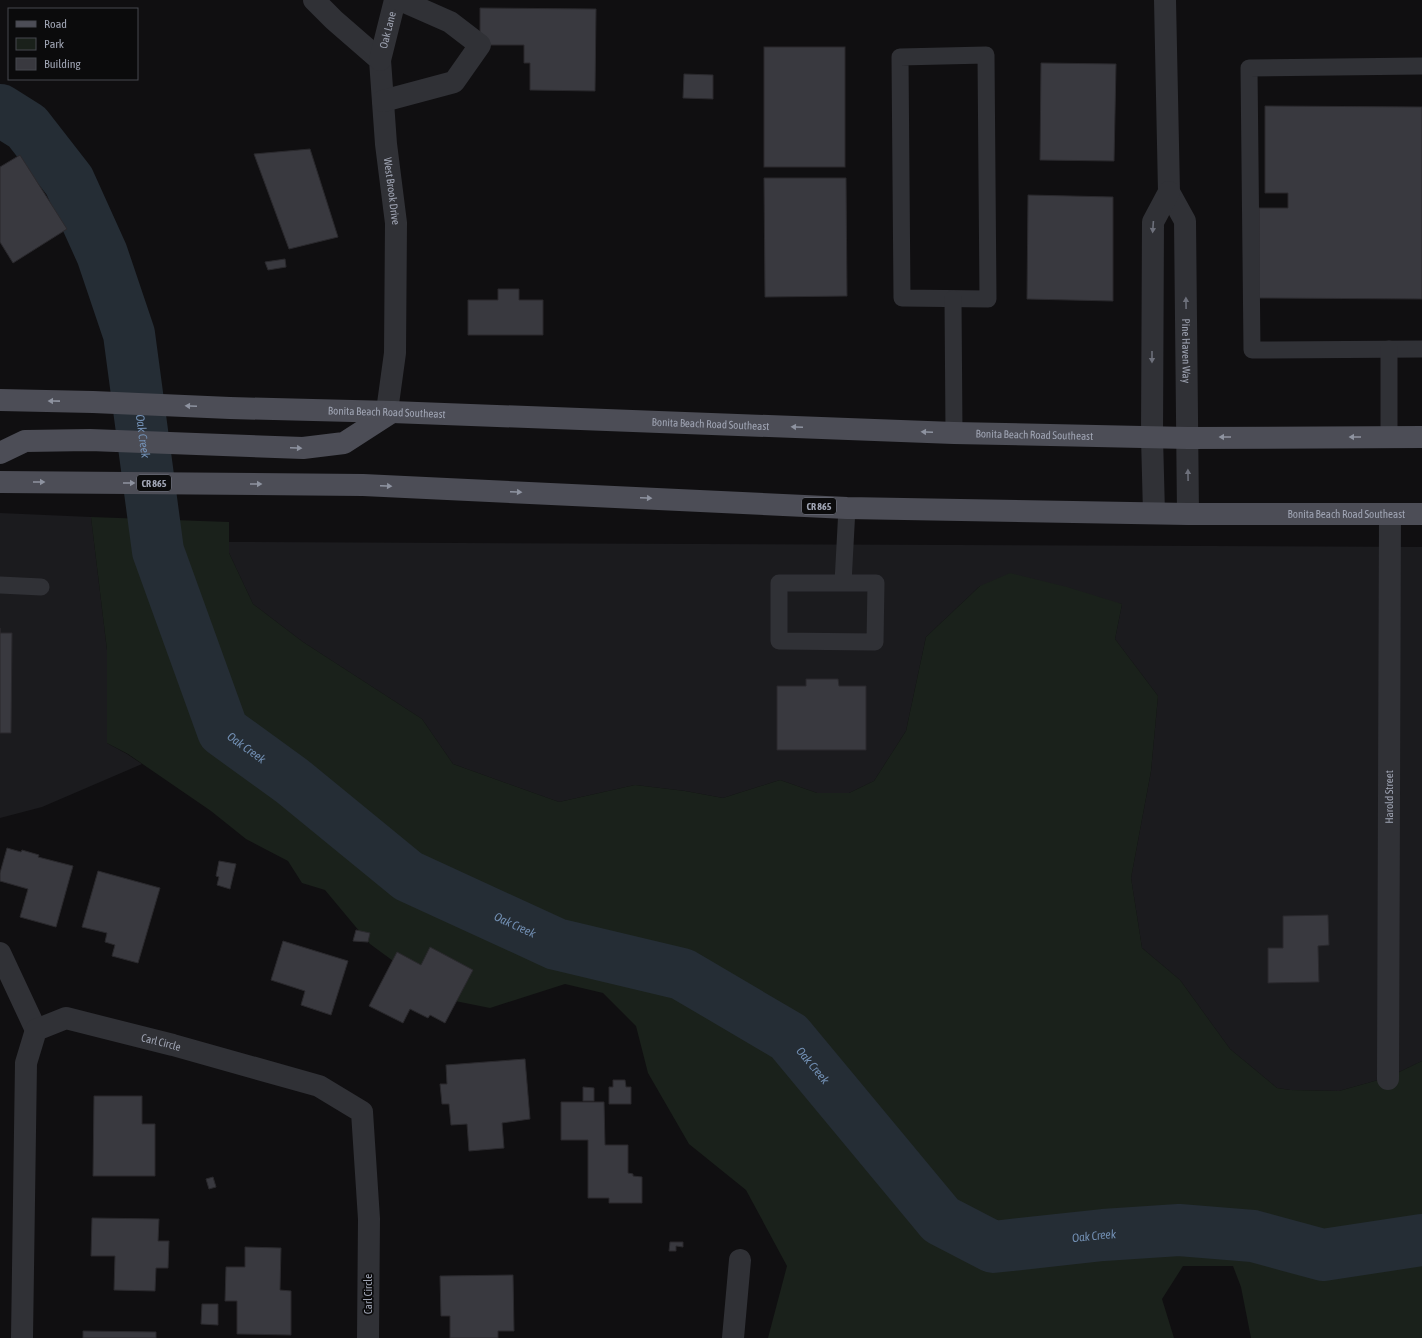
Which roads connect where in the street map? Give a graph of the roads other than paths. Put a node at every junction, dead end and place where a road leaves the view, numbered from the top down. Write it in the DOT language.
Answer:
graph roads {
  1 [pos="314,0"];
  2 [pos="395,0"];
  3 [pos="400,0"];
  4 [pos="1165,0"];
  5 [pos="380,60"];
  6 [pos="1422,66"];
  7 [pos="383,100"];
  8 [pos="1169,192"];
  9 [pos="953,299"];
  10 [pos="1388,349"];
  11 [pos="1422,349"];
  12 [pos="0,400"];
  13 [pos="390,411"];
  14 [pos="954,433"];
  15 [pos="1152,437"];
  16 [pos="1389,437"];
  17 [pos="1422,437"];
  18 [pos="1188,438"];
  19 [pos="0,453"];
  20 [pos="0,482"];
  21 [pos="847,508"];
  22 [pos="1154,513"];
  23 [pos="1188,514"];
  24 [pos="1422,514"];
  25 [pos="1390,515"];
  26 [pos="843,583"];
  27 [pos="0,585"];
  28 [pos="41,587"];
  29 [pos="0,953"];
  30 [pos="36,1030"];
  31 [pos="1388,1079"];
  32 [pos="740,1260"];
  33 [pos="22,1338"];
  34 [pos="368,1338"];
  35 [pos="733,1338"];
  1 -- 5 [label="street"];
  2 -- 5 [label="street, Oak Lane"];
  3 -- 7 [label="street"];
  4 -- 8 [label="street, Pine Haven Way"];
  5 -- 7 [label="street, West Brook Drive"];
  6 -- 10 [label="lane"];
  7 -- 13 [label="street, West Brook Drive"];
  8 -- 15 [label="street, one-way"];
  18 -- 8 [label="street, Pine Haven Way, one-way"];
  9 -- 9 [label="lane"];
  9 -- 14 [label="lane"];
  10 -- 11 [label="lane"];
  10 -- 16 [label="lane"];
  13 -- 12 [label="main road, Bonita Beach Road Southeast, one-way"];
  14 -- 13 [label="main road, Bonita Beach Road Southeast, one-way"];
  19 -- 13 [label="main road, one-way"];
  14 -- 15 [label="main road, Bonita Beach Road Southeast"];
  15 -- 18 [label="main road, Bonita Beach Road Southeast"];
  15 -- 22 [label="street"];
  16 -- 17 [label="main road, Bonita Beach Road Southeast"];
  16 -- 18 [label="main road, Bonita Beach Road Southeast, one-way"];
  23 -- 18 [label="street, Pine Haven Way, one-way"];
  20 -- 21 [label="main road, Bonita Beach Road Southeast / CR 865, one-way"];
  21 -- 22 [label="main road, Bonita Beach Road Southeast / CR 865"];
  21 -- 26 [label="lane"];
  22 -- 23 [label="main road, Bonita Beach Road Southeast / CR 865"];
  23 -- 25 [label="main road, Bonita Beach Road Southeast / CR 865"];
  24 -- 25 [label="main road, Bonita Beach Road Southeast / CR 865"];
  25 -- 31 [label="street, Harold Street"];
  26 -- 26 [label="lane"];
  27 -- 28 [label="lane"];
  29 -- 30 [label="street"];
  30 -- 33 [label="street"];
  30 -- 34 [label="street, Carl Circle"];
  32 -- 35 [label="street"];
}
